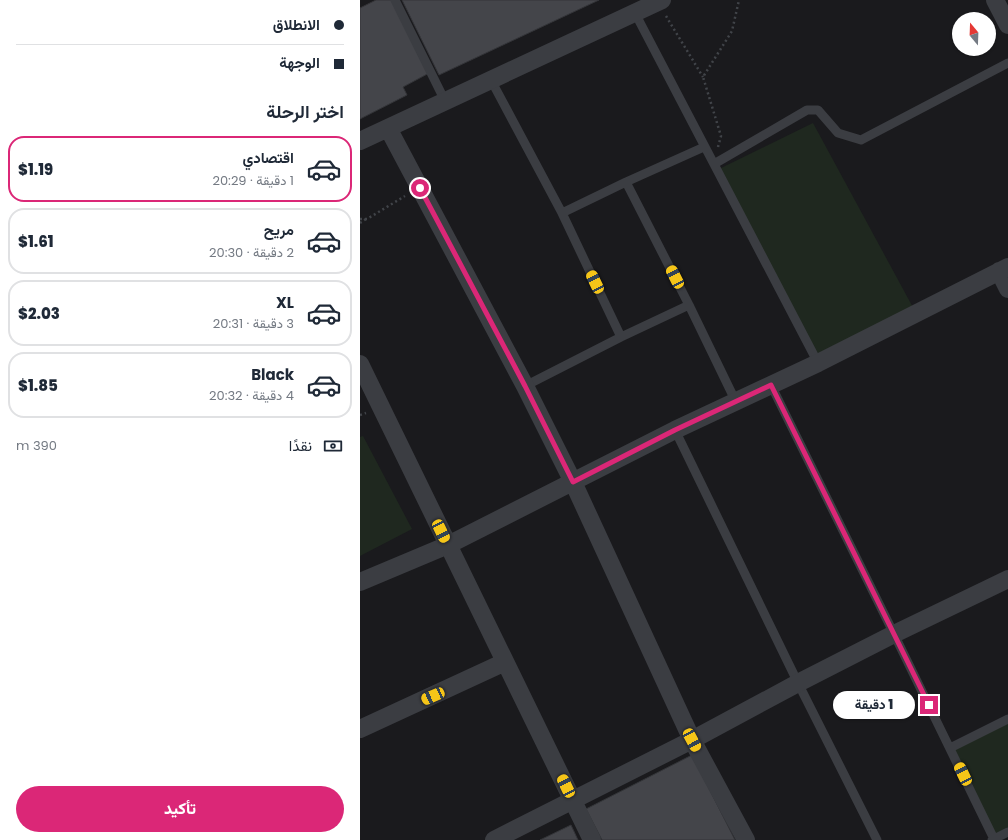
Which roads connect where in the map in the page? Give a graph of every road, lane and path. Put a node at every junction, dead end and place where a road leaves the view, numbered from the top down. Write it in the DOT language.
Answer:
graph roads {
  1 [pos="396,0"];
  2 [pos="740,0"];
  3 [pos="995,0"];
  4 [pos="659,1"];
  5 [pos="635,13"];
  6 [pos="1008,25"];
  7 [pos="1008,63"];
  8 [pos="703,77"];
  9 [pos="491,80"];
  10 [pos="445,101"];
  11 [pos="388,128"];
  12 [pos="360,141"];
  13 [pos="704,147"];
  14 [pos="714,164"];
  15 [pos="626,182"];
  16 [pos="420,188"];
  17 [pos="562,213"];
  18 [pos="360,219"];
  19 [pos="367,219"];
  20 [pos="360,223"];
  21 [pos="1003,269"];
  22 [pos="1008,289"];
  23 [pos="689,305"];
  24 [pos="621,337"];
  25 [pos="818,363"];
  26 [pos="360,364"];
  27 [pos="771,385"];
  28 [pos="525,386"];
  29 [pos="736,402"];
  30 [pos="675,430"];
  31 [pos="573,482"];
  32 [pos="448,545"];
  33 [pos="1008,579"];
  34 [pos="360,582"];
  35 [pos="894,634"];
  36 [pos="505,662"];
  37 [pos="798,683"];
  38 [pos="1008,719"];
  39 [pos="360,729"];
  40 [pos="692,740"];
  41 [pos="950,748"];
  42 [pos="573,800"];
  43 [pos="1008,832"];
  44 [pos="494,840"];
  45 [pos="592,840"];
  46 [pos="746,840"];
  47 [pos="877,840"];
  48 [pos="993,840"];
  1 -- 10 [label="lane"];
  2 -- 8 [label="path"];
  3 -- 6 [label="street"];
  4 -- 5 [label="street"];
  4 -- 8 [label="path"];
  5 -- 9 [label="street"];
  5 -- 13 [label="lane"];
  7 -- 14 [label="lane"];
  8 -- 14 [label="path"];
  9 -- 10 [label="street"];
  9 -- 17 [label="lane"];
  10 -- 11 [label="street"];
  11 -- 12 [label="street"];
  11 -- 16 [label="street"];
  13 -- 14 [label="lane"];
  13 -- 15 [label="lane"];
  14 -- 25 [label="lane"];
  15 -- 17 [label="lane"];
  15 -- 23 [label="lane"];
  16 -- 19 [label="path"];
  16 -- 28 [label="street"];
  17 -- 24 [label="lane"];
  18 -- 19 [label="path"];
  19 -- 20 [label="path"];
  21 -- 22 [label="street"];
  21 -- 25 [label="street"];
  23 -- 24 [label="lane"];
  23 -- 29 [label="lane"];
  24 -- 28 [label="lane"];
  25 -- 27 [label="street"];
  26 -- 32 [label="street"];
  27 -- 29 [label="street"];
  27 -- 35 [label="lane"];
  28 -- 31 [label="street"];
  29 -- 30 [label="street"];
  30 -- 31 [label="street"];
  30 -- 37 [label="lane"];
  31 -- 32 [label="street"];
  31 -- 40 [label="street"];
  32 -- 34 [label="street"];
  32 -- 36 [label="street"];
  33 -- 35 [label="street"];
  35 -- 37 [label="street"];
  35 -- 41 [label="lane"];
  36 -- 39 [label="street"];
  36 -- 42 [label="street"];
  37 -- 40 [label="street"];
  37 -- 47 [label="lane"];
  38 -- 41 [label="lane"];
  40 -- 42 [label="street"];
  40 -- 46 [label="street"];
  41 -- 48 [label="lane"];
  42 -- 44 [label="street"];
  42 -- 45 [label="street"];
  43 -- 48 [label="lane"];
}
